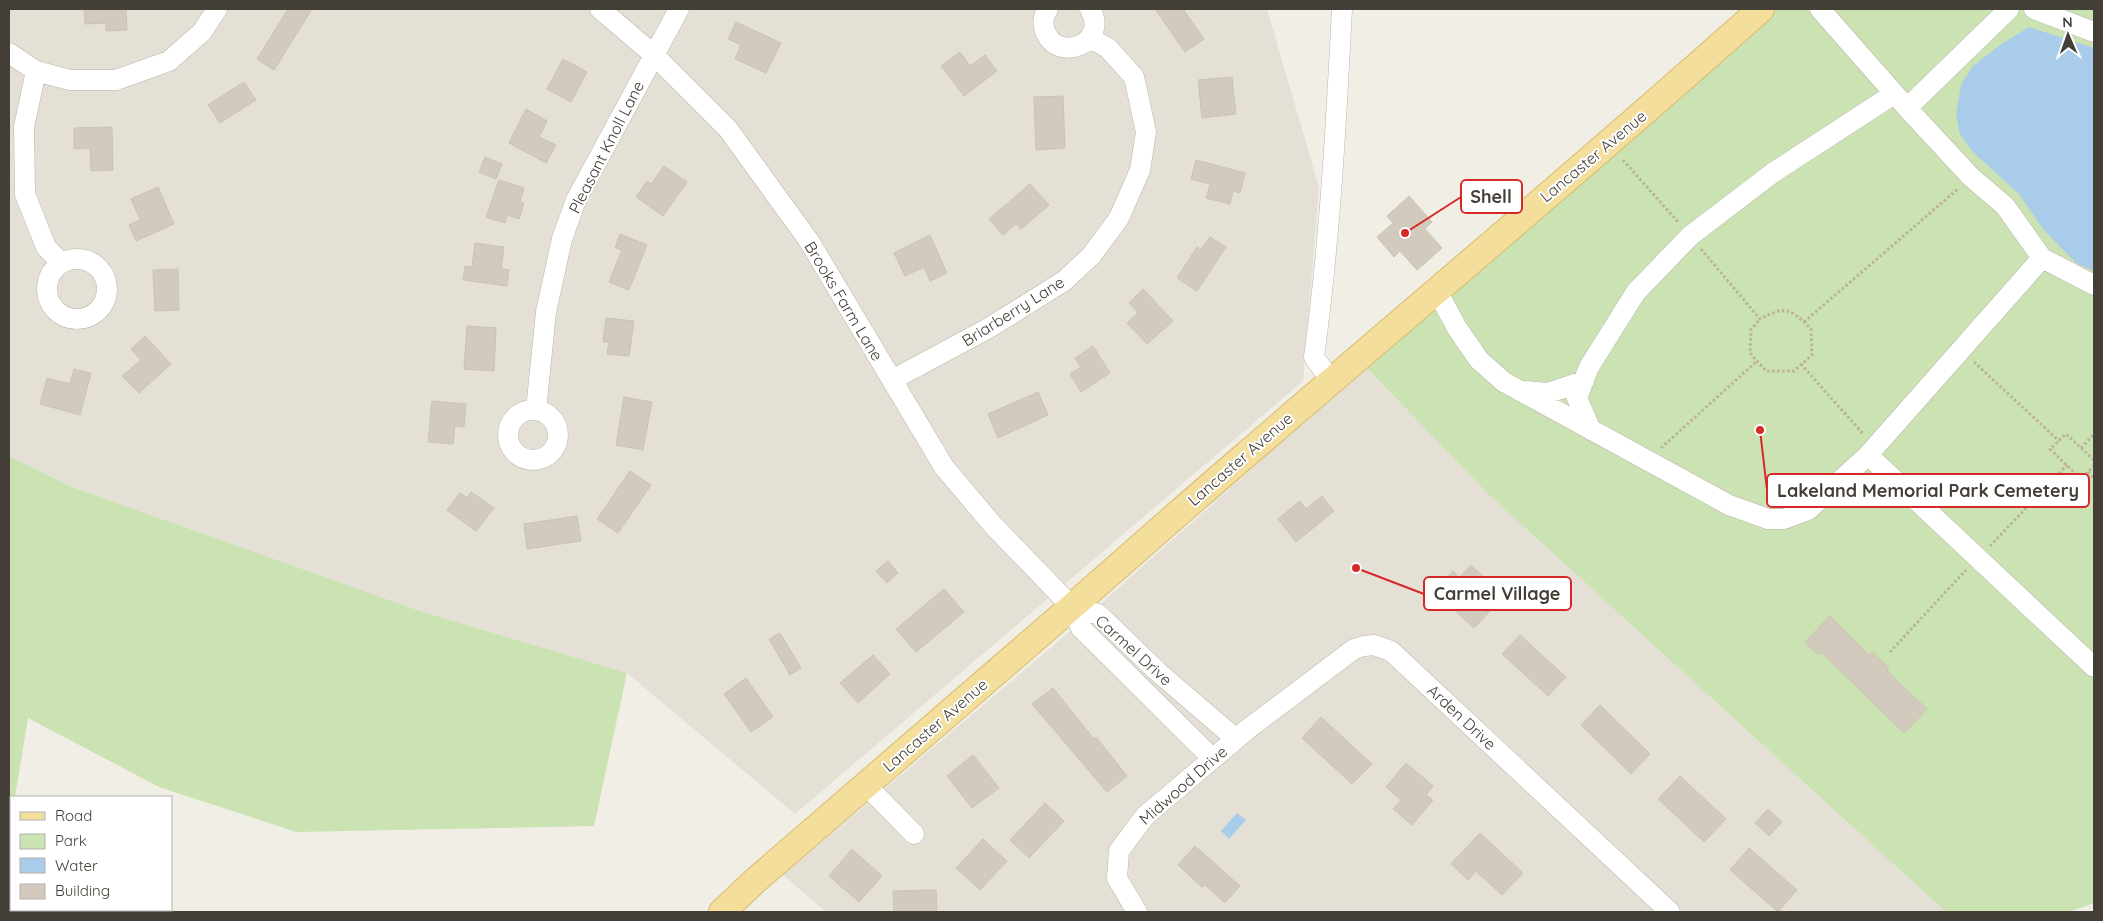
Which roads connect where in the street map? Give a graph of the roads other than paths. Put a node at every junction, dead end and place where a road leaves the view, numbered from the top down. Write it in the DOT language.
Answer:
graph roads {
  1 [pos="216,9"];
  2 [pos="600,9"];
  3 [pos="679,9"];
  4 [pos="1048,9"];
  5 [pos="1090,9"];
  6 [pos="1342,9"];
  7 [pos="1761,9"];
  8 [pos="1820,9"];
  9 [pos="2009,9"];
  10 [pos="2034,9"];
  11 [pos="2094,32"];
  12 [pos="1090,38"];
  13 [pos="9,53"];
  14 [pos="654,55"];
  15 [pos="36,70"];
  16 [pos="1900,101"];
  17 [pos="2042,258"];
  18 [pos="61,263"];
  19 [pos="2094,286"];
  20 [pos="1437,291"];
  21 [pos="892,380"];
  22 [pos="1584,380"];
  23 [pos="1331,381"];
  24 [pos="1519,391"];
  25 [pos="536,410"];
  26 [pos="1591,430"];
  27 [pos="1872,451"];
  28 [pos="1072,607"];
  29 [pos="2094,667"];
  30 [pos="1236,740"];
  31 [pos="1213,759"];
  32 [pos="866,785"];
  33 [pos="914,834"];
  34 [pos="722,912"];
  35 [pos="1138,912"];
  36 [pos="1670,912"];
  1 -- 15 [label="street"];
  2 -- 14 [label="street, Brooks Farm Lane"];
  3 -- 14 [label="street, Pleasant Knoll Lane"];
  4 -- 12 [label="street"];
  5 -- 12 [label="street"];
  6 -- 23 [label="street"];
  7 -- 20 [label="main road, Lancaster Avenue"];
  8 -- 16 [label="street"];
  9 -- 16 [label="street"];
  10 -- 11 [label="street"];
  12 -- 21 [label="street, Briarberry Lane"];
  13 -- 15 [label="street"];
  14 -- 21 [label="street, Brooks Farm Lane"];
  14 -- 25 [label="street, Pleasant Knoll Lane"];
  15 -- 18 [label="street"];
  16 -- 17 [label="street"];
  16 -- 22 [label="street"];
  17 -- 19 [label="street"];
  17 -- 27 [label="street"];
  20 -- 23 [label="main road, Lancaster Avenue"];
  20 -- 24 [label="street"];
  21 -- 28 [label="street, Brooks Farm Lane"];
  22 -- 24 [label="street"];
  22 -- 26 [label="street"];
  23 -- 28 [label="main road, Lancaster Avenue"];
  24 -- 26 [label="street"];
  26 -- 27 [label="street"];
  27 -- 29 [label="street"];
  28 -- 30 [label="street, Carmel Drive"];
  28 -- 31 [label="street, Carmel Drive"];
  28 -- 32 [label="main road, Lancaster Avenue"];
  30 -- 31 [label="street, Midwood Drive"];
  30 -- 36 [label="street, Arden Drive"];
  31 -- 35 [label="street, Midwood Drive"];
  32 -- 33 [label="street"];
  32 -- 34 [label="main road, Lancaster Avenue"];
}
